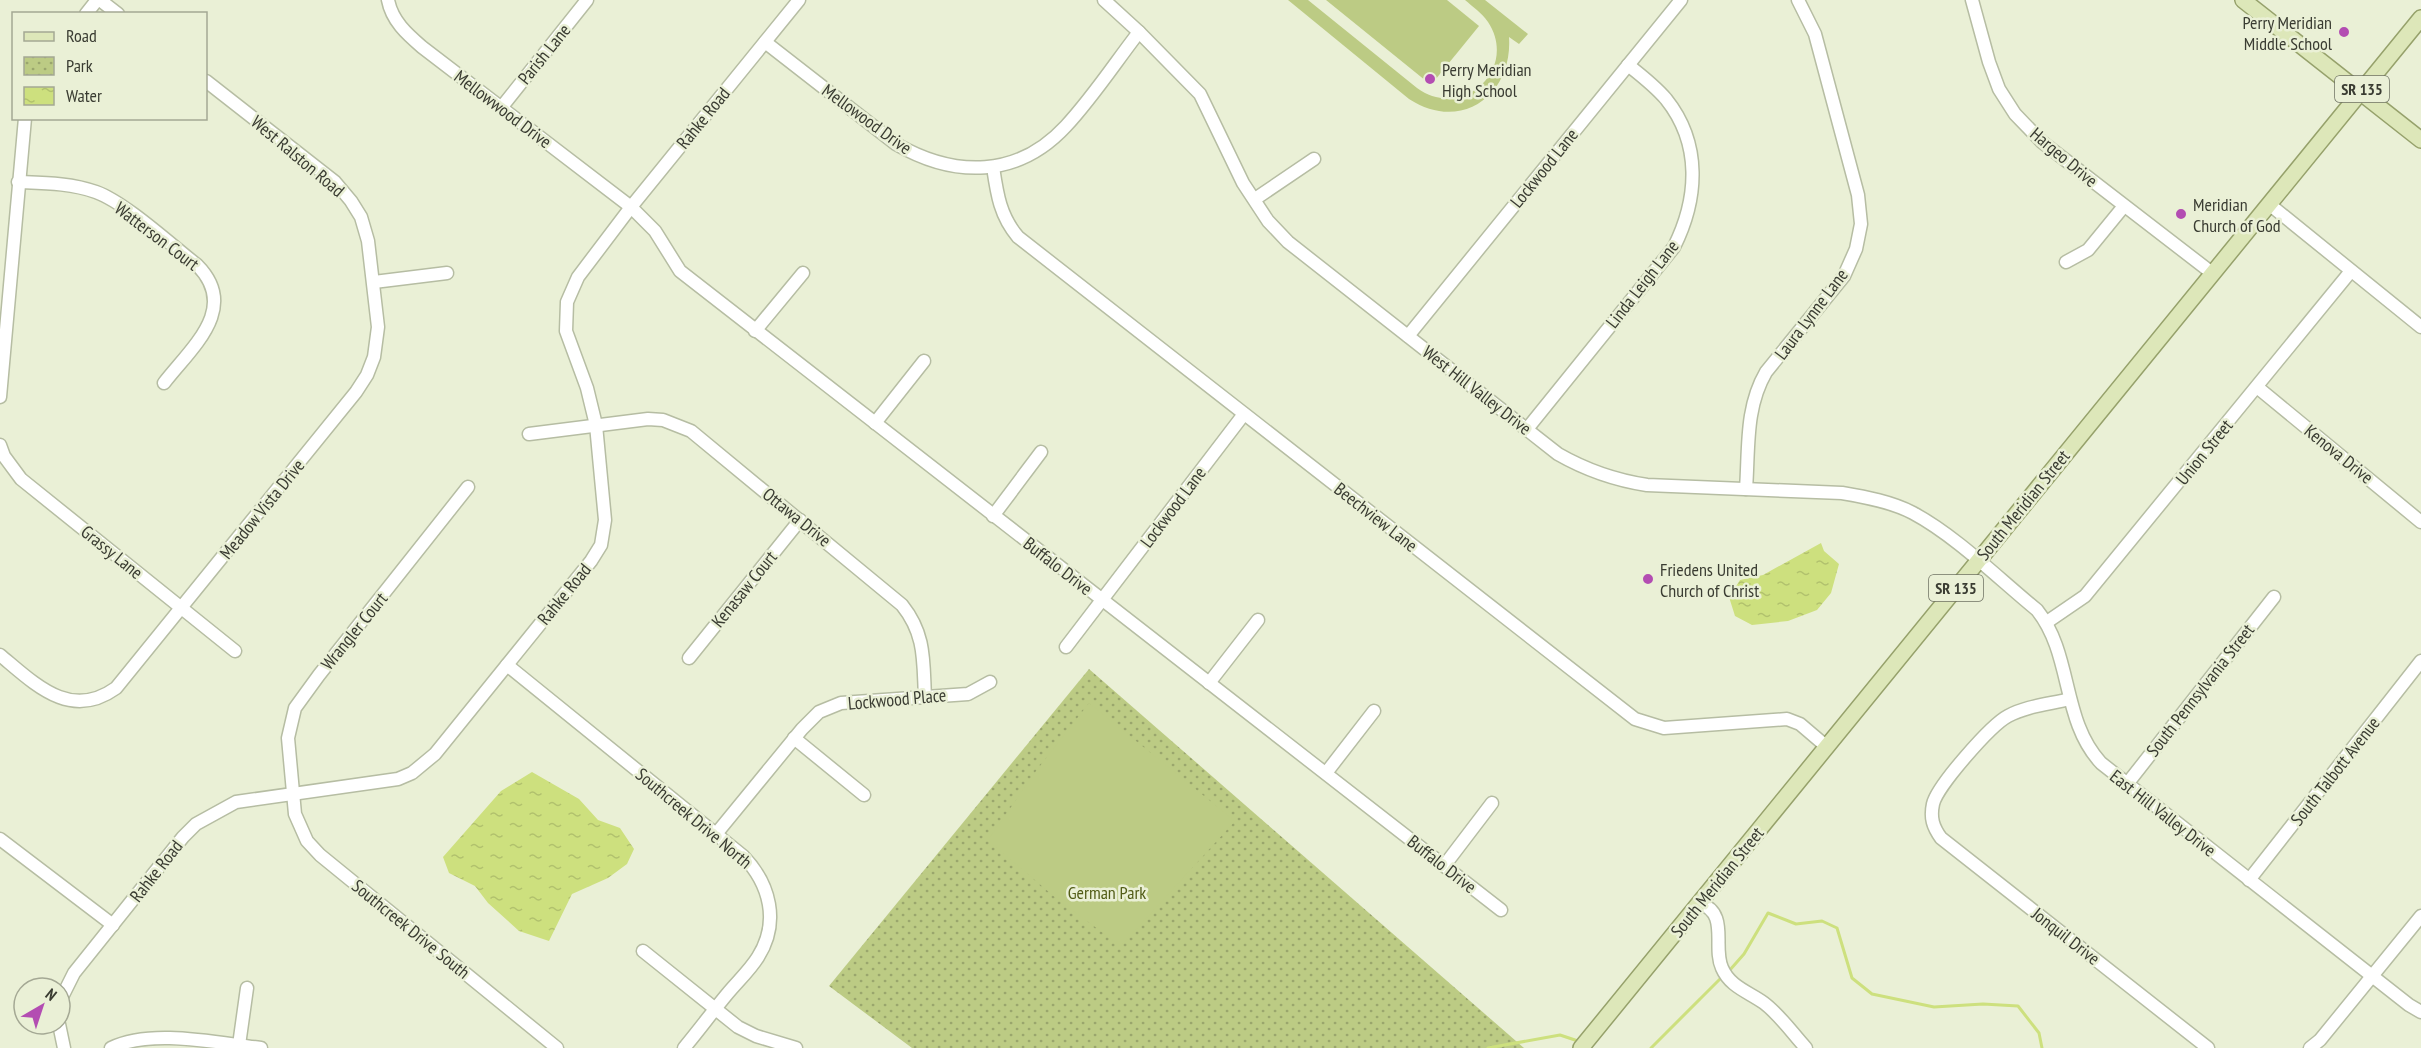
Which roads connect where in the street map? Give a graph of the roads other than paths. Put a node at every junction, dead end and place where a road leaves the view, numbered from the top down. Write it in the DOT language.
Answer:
graph roads {
  1 [pos="98,0"];
  2 [pos="388,0"];
  3 [pos="587,0"];
  4 [pos="799,0"];
  5 [pos="1104,0"];
  6 [pos="1681,0"];
  7 [pos="1798,0"];
  8 [pos="1972,0"];
  9 [pos="2243,0"];
  10 [pos="88,12"];
  11 [pos="114,12"];
  12 [pos="2421,18"];
  13 [pos="1139,32"];
  14 [pos="765,42"];
  15 [pos="1628,65"];
  16 [pos="207,82"];
  17 [pos="2360,92"];
  18 [pos="501,108"];
  19 [pos="25,120"];
  20 [pos="2421,140"];
  21 [pos="1314,159"];
  22 [pos="993,167"];
  23 [pos="18,182"];
  24 [pos="1255,200"];
  25 [pos="2269,204"];
  26 [pos="2124,206"];
  27 [pos="631,207"];
  28 [pos="2066,262"];
  29 [pos="2351,271"];
  30 [pos="447,273"];
  31 [pos="802,273"];
  32 [pos="2212,273"];
  33 [pos="374,282"];
  34 [pos="2421,327"];
  35 [pos="755,331"];
  36 [pos="1408,336"];
  37 [pos="924,361"];
  38 [pos="164,383"];
  39 [pos="2256,387"];
  40 [pos="0,397"];
  41 [pos="1244,414"];
  42 [pos="875,423"];
  43 [pos="596,425"];
  44 [pos="1527,429"];
  45 [pos="529,434"];
  46 [pos="0,445"];
  47 [pos="1041,452"];
  48 [pos="468,487"];
  49 [pos="1746,489"];
  50 [pos="993,516"];
  51 [pos="800,520"];
  52 [pos="2421,522"];
  53 [pos="1978,561"];
  54 [pos="2274,597"];
  55 [pos="1102,599"];
  56 [pos="182,608"];
  57 [pos="1258,620"];
  58 [pos="2047,622"];
  59 [pos="1065,647"];
  60 [pos="236,651"];
  61 [pos="0,655"];
  62 [pos="689,658"];
  63 [pos="2421,661"];
  64 [pos="507,665"];
  65 [pos="990,682"];
  66 [pos="1209,683"];
  67 [pos="925,697"];
  68 [pos="2070,699"];
  69 [pos="1374,711"];
  70 [pos="795,738"];
  71 [pos="1827,747"];
  72 [pos="1326,774"];
  73 [pos="2127,784"];
  74 [pos="293,793"];
  75 [pos="864,795"];
  76 [pos="1492,803"];
  77 [pos="716,834"];
  78 [pos="1,843"];
  79 [pos="1444,866"];
  80 [pos="2249,880"];
  81 [pos="1699,903"];
  82 [pos="1501,910"];
  83 [pos="2421,916"];
  84 [pos="113,926"];
  85 [pos="643,951"];
  86 [pos="2372,976"];
  87 [pos="72,977"];
  88 [pos="247,988"];
  89 [pos="715,1009"];
  90 [pos="2421,1012"];
  91 [pos="239,1045"];
  92 [pos="111,1048"];
  93 [pos="261,1048"];
  94 [pos="557,1048"];
  95 [pos="684,1048"];
  96 [pos="796,1048"];
  97 [pos="1581,1048"];
  98 [pos="1806,1048"];
  99 [pos="2208,1048"];
  100 [pos="2310,1048"];
  1 -- 10 [label="street"];
  1 -- 11 [label="street"];
  2 -- 18 [label="street, Mellowwood Drive"];
  3 -- 18 [label="street, Parish Lane"];
  4 -- 14 [label="street, Rahke Road"];
  5 -- 13 [label="street, West Hill Valley Drive"];
  6 -- 15 [label="street, Lockwood Lane"];
  7 -- 49 [label="street, Laura Lynne Lane"];
  8 -- 26 [label="street, Hargeo Drive"];
  9 -- 17 [label="main road"];
  12 -- 17 [label="main road, South Meridian Street / SR 135"];
  13 -- 22 [label="street, Mellowood Drive"];
  13 -- 24 [label="street, West Hill Valley Drive"];
  14 -- 22 [label="street, Mellowood Drive"];
  14 -- 27 [label="street, Rahke Road"];
  15 -- 36 [label="street, Lockwood Lane"];
  15 -- 44 [label="street, Linda Leigh Lane"];
  16 -- 33 [label="street, West Ralston Road"];
  17 -- 20 [label="main road"];
  17 -- 25 [label="main road, South Meridian Street / SR 135"];
  18 -- 27 [label="street, Mellowwood Drive"];
  19 -- 23 [label="street"];
  21 -- 24 [label="street"];
  22 -- 41 [label="street, Beechview Lane"];
  23 -- 38 [label="street, Watterson Court"];
  23 -- 40 [label="street"];
  24 -- 36 [label="street, West Hill Valley Drive"];
  25 -- 29 [label="street"];
  25 -- 32 [label="main road, South Meridian Street / SR 135"];
  26 -- 28 [label="street"];
  26 -- 32 [label="street, Hargeo Drive"];
  27 -- 35 [label="street, Buffalo Drive"];
  27 -- 43 [label="street, Rahke Road"];
  29 -- 34 [label="street"];
  29 -- 39 [label="street, Union Street"];
  30 -- 33 [label="street"];
  31 -- 35 [label="street"];
  32 -- 53 [label="main road, South Meridian Street / SR 135"];
  33 -- 56 [label="street, Meadow Vista Drive"];
  35 -- 42 [label="street, Buffalo Drive"];
  36 -- 44 [label="street, West Hill Valley Drive"];
  37 -- 42 [label="street"];
  39 -- 52 [label="street, Kenova Drive"];
  39 -- 58 [label="street, Union Street"];
  41 -- 55 [label="street, Lockwood Lane"];
  41 -- 71 [label="street, Beechview Lane"];
  42 -- 50 [label="street, Buffalo Drive"];
  43 -- 45 [label="street, Ottawa Drive"];
  43 -- 51 [label="street, Ottawa Drive"];
  43 -- 64 [label="street, Rahke Road"];
  44 -- 49 [label="street, West Hill Valley Drive"];
  46 -- 56 [label="street, Grassy Lane"];
  47 -- 50 [label="street"];
  48 -- 74 [label="street, Wrangler Court"];
  49 -- 53 [label="street, West Hill Valley Drive"];
  50 -- 55 [label="street, Buffalo Drive"];
  51 -- 62 [label="street, Kenasaw Court"];
  51 -- 67 [label="street, Ottawa Drive"];
  53 -- 58 [label="street, East Hill Valley Drive"];
  53 -- 71 [label="main road, South Meridian Street / SR 135"];
  54 -- 73 [label="street, South Pennsylvania Street"];
  55 -- 59 [label="street, Lockwood Lane"];
  55 -- 66 [label="street, Buffalo Drive"];
  56 -- 60 [label="street, Grassy Lane"];
  56 -- 61 [label="street, Meadow Vista Drive"];
  57 -- 66 [label="street"];
  58 -- 68 [label="street, East Hill Valley Drive"];
  63 -- 80 [label="street, South Talbott Avenue"];
  64 -- 74 [label="street, Rahke Road"];
  64 -- 77 [label="street, Southcreek Drive North"];
  65 -- 67 [label="street, Lockwood Place"];
  66 -- 72 [label="street, Buffalo Drive"];
  67 -- 70 [label="street, Lockwood Place"];
  68 -- 73 [label="street, East Hill Valley Drive"];
  68 -- 99 [label="street, Jonquil Drive"];
  69 -- 72 [label="street"];
  70 -- 75 [label="street"];
  70 -- 77 [label="street, Lockwood Place"];
  71 -- 81 [label="main road, South Meridian Street / SR 135"];
  72 -- 79 [label="street, Buffalo Drive"];
  73 -- 80 [label="street, East Hill Valley Drive"];
  74 -- 84 [label="street, Rahke Road"];
  74 -- 94 [label="street, Southcreek Drive South"];
  76 -- 79 [label="street"];
  77 -- 89 [label="street, Southcreek Drive North"];
  78 -- 84 [label="street"];
  79 -- 82 [label="street, Buffalo Drive"];
  80 -- 86 [label="street, East Hill Valley Drive"];
  81 -- 97 [label="main road, South Meridian Street / SR 135"];
  81 -- 98 [label="street"];
  83 -- 86 [label="street"];
  84 -- 87 [label="street, Rahke Road"];
  85 -- 89 [label="street"];
  86 -- 90 [label="street, East Hill Valley Drive"];
  86 -- 100 [label="street"];
  88 -- 91 [label="street"];
  89 -- 95 [label="street"];
  89 -- 96 [label="street"];
  91 -- 92 [label="street"];
  91 -- 93 [label="street"];
}
